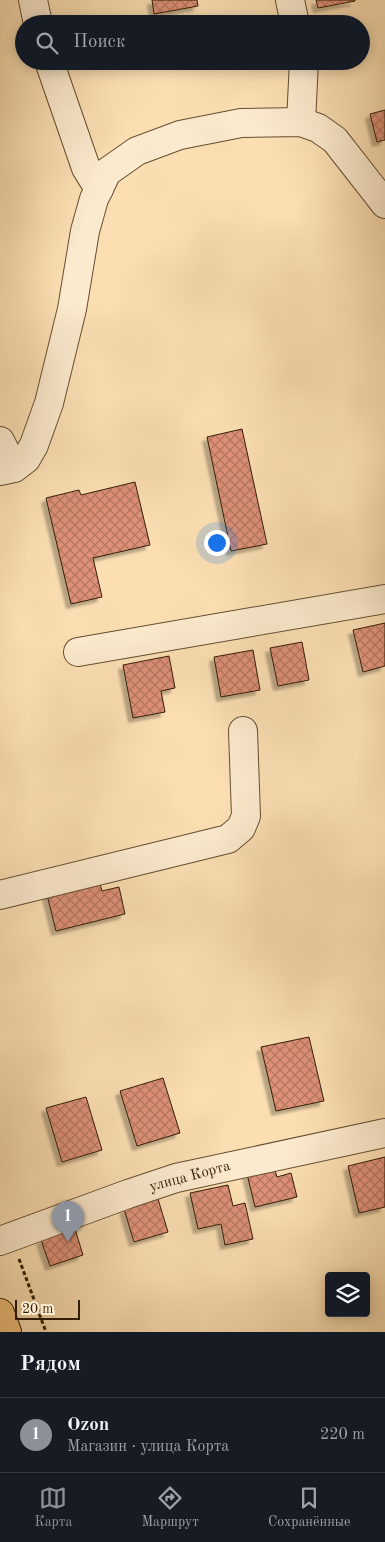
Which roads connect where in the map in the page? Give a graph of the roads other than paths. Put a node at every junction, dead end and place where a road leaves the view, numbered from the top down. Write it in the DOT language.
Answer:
graph roads {
  1 [pos="33,0"];
  2 [pos="290,0"];
  3 [pos="36,15"];
  4 [pos="293,15"];
  5 [pos="52,70"];
  6 [pos="304,70"];
  7 [pos="301,122"];
  8 [pos="99,189"];
  9 [pos="385,204"];
  10 [pos="0,441"];
  11 [pos="7,470"];
  12 [pos="385,599"];
  13 [pos="78,652"];
  14 [pos="243,731"];
  15 [pos="0,895"];
  16 [pos="385,1133"];
  17 [pos="5,1239"];
  18 [pos="0,1313"];
  19 [pos="7,1332"];
  1 -- 3 [label="street"];
  2 -- 4 [label="street"];
  5 -- 8 [label="street"];
  6 -- 7 [label="street"];
  7 -- 8 [label="street"];
  7 -- 9 [label="street"];
  8 -- 11 [label="street"];
  10 -- 11 [label="street"];
  12 -- 13 [label="street"];
  14 -- 15 [label="street"];
  16 -- 17 [label="street, улица Корта"];
  18 -- 19 [label="main road"];
}
